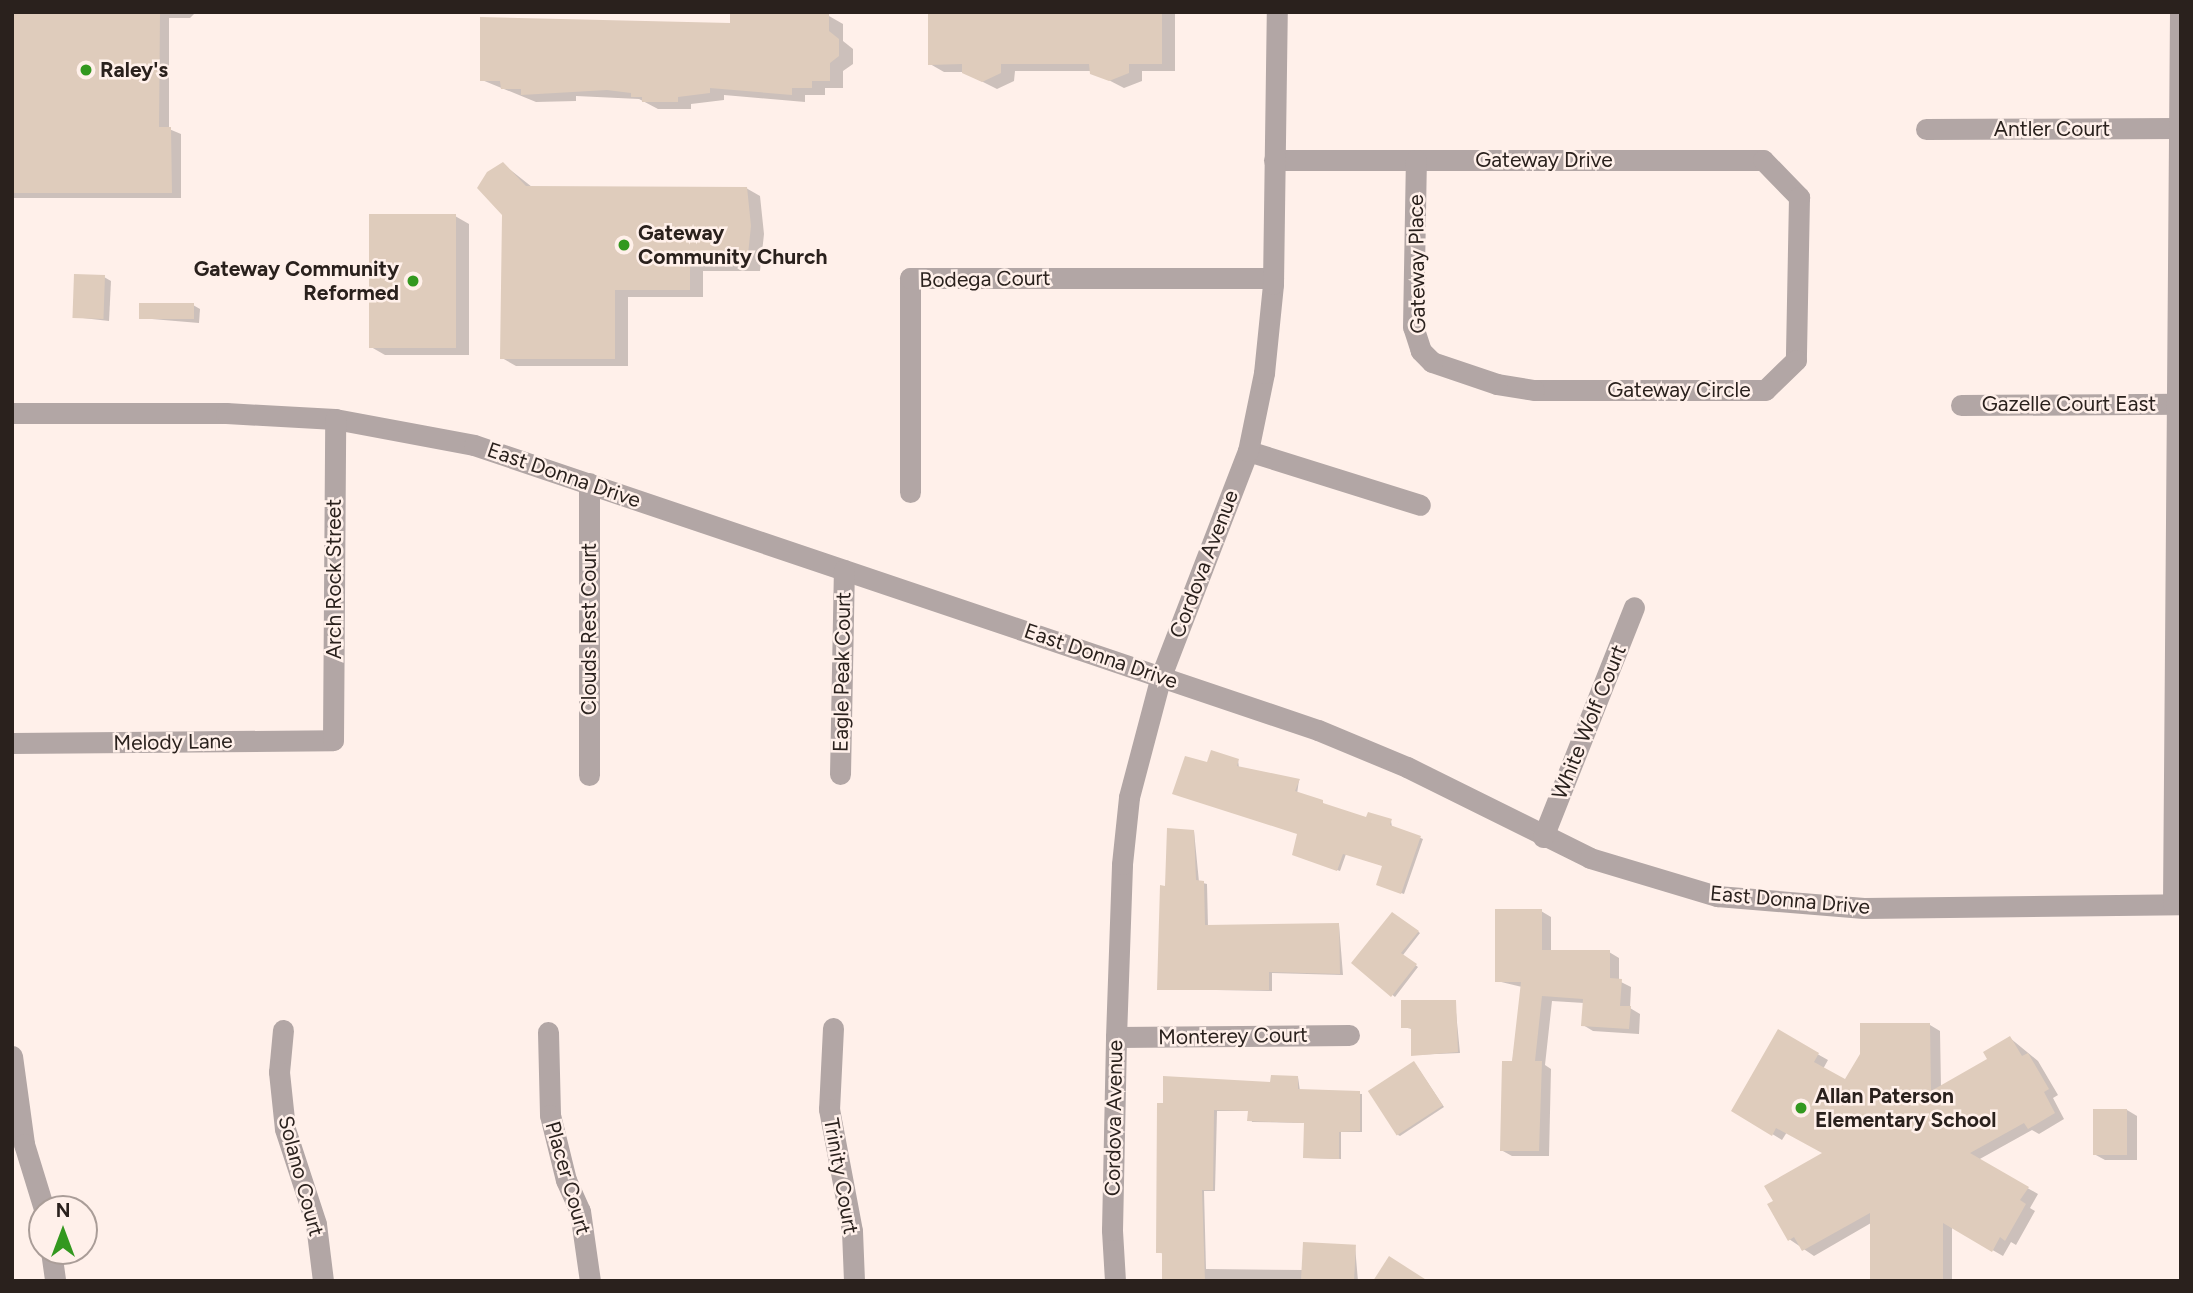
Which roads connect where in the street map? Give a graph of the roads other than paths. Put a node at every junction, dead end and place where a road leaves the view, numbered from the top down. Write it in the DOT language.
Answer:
graph roads {
  1 [pos="1277,12"];
  2 [pos="2180,12"];
  3 [pos="2180,78"];
  4 [pos="2178,128"];
  5 [pos="1926,129"];
  6 [pos="1275,160"];
  7 [pos="1416,160"];
  8 [pos="1799,197"];
  9 [pos="1273,278"];
  10 [pos="2179,342"];
  11 [pos="1432,362"];
  12 [pos="2176,404"];
  13 [pos="1961,405"];
  14 [pos="12,413"];
  15 [pos="335,419"];
  16 [pos="1248,451"];
  17 [pos="589,483"];
  18 [pos="910,492"];
  19 [pos="1420,505"];
  20 [pos="844,570"];
  21 [pos="1634,607"];
  22 [pos="2178,617"];
  23 [pos="1161,676"];
  24 [pos="333,740"];
  25 [pos="12,743"];
  26 [pos="840,774"];
  27 [pos="589,775"];
  28 [pos="1543,837"];
  29 [pos="2177,904"];
  30 [pos="833,1028"];
  31 [pos="283,1030"];
  32 [pos="548,1032"];
  33 [pos="1349,1035"];
  34 [pos="1116,1037"];
  35 [pos="12,1056"];
  36 [pos="40,1195"];
  37 [pos="323,1281"];
  38 [pos="590,1281"];
  39 [pos="854,1281"];
  40 [pos="1115,1281"];
  1 -- 6 [label="street, Cordova Avenue"];
  2 -- 3 [label="street"];
  3 -- 4 [label="street"];
  4 -- 5 [label="street, Antler Court"];
  4 -- 10 [label="street"];
  6 -- 7 [label="street, Gateway Drive"];
  6 -- 9 [label="street, Cordova Avenue"];
  7 -- 8 [label="street, Gateway Drive"];
  7 -- 11 [label="street, Gateway Place"];
  8 -- 11 [label="street, Gateway Circle"];
  9 -- 16 [label="street, Cordova Avenue"];
  9 -- 18 [label="street, Bodega Court"];
  10 -- 12 [label="street"];
  12 -- 13 [label="street, Gazelle Court East"];
  12 -- 22 [label="street"];
  14 -- 15 [label="street, East Donna Drive"];
  15 -- 17 [label="street, East Donna Drive"];
  15 -- 24 [label="street, Arch Rock Street"];
  16 -- 19 [label="street"];
  16 -- 23 [label="street, Cordova Avenue"];
  17 -- 20 [label="street, East Donna Drive"];
  17 -- 27 [label="street, Clouds Rest Court"];
  20 -- 23 [label="street, East Donna Drive"];
  20 -- 26 [label="street, Eagle Peak Court"];
  21 -- 28 [label="street, White Wolf Court"];
  22 -- 29 [label="street"];
  23 -- 28 [label="street, East Donna Drive"];
  23 -- 34 [label="street, Cordova Avenue"];
  24 -- 25 [label="street, Melody Lane"];
  28 -- 29 [label="street, East Donna Drive"];
  30 -- 39 [label="street, Trinity Court"];
  31 -- 37 [label="street, Solano Court"];
  32 -- 38 [label="street, Placer Court"];
  33 -- 34 [label="street, Monterey Court"];
  34 -- 40 [label="street, Cordova Avenue"];
  35 -- 36 [label="street"];
}
